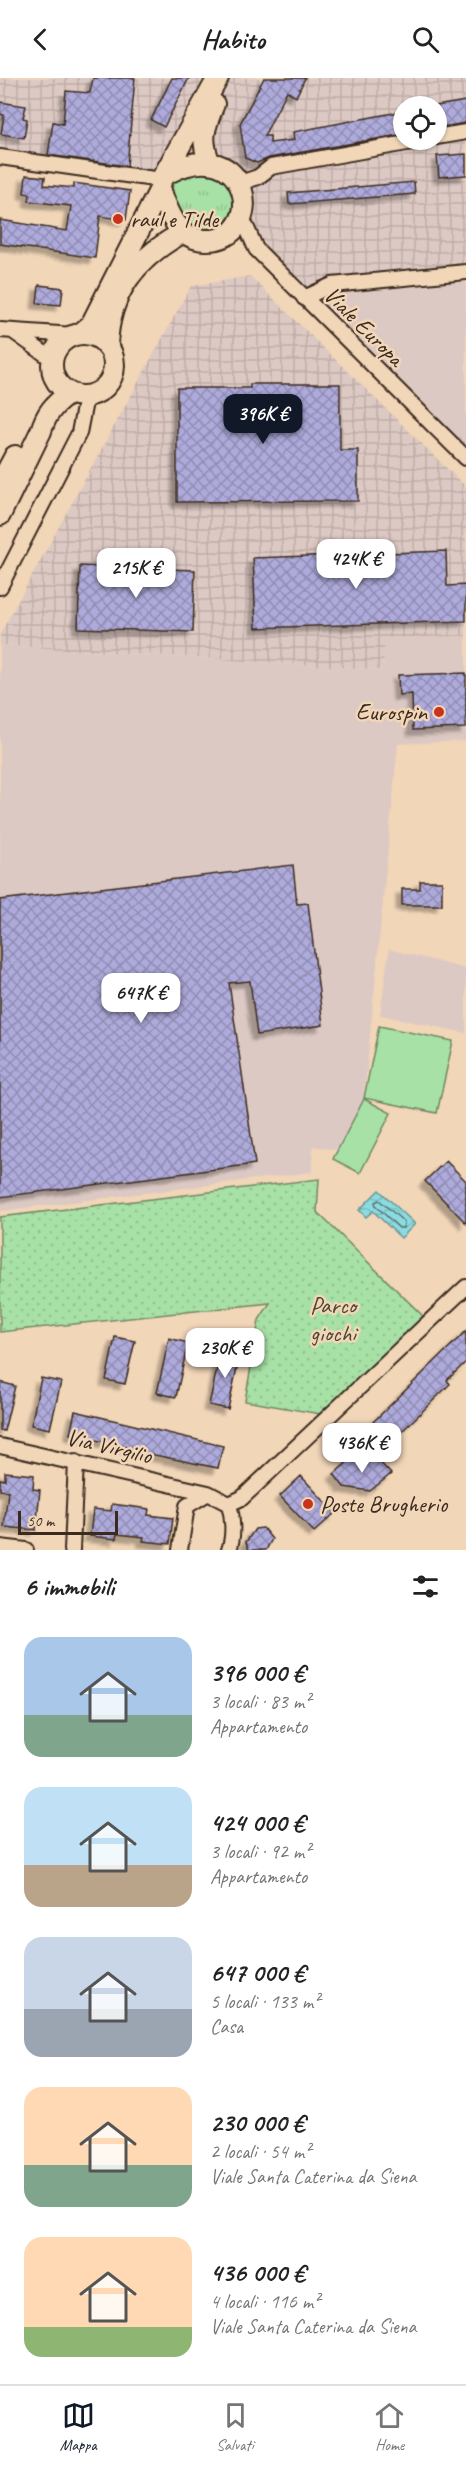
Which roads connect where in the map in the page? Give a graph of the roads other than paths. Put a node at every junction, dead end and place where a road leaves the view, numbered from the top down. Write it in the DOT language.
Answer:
graph roads {
  1 [pos="218,78"];
  2 [pos="225,78"];
  3 [pos="466,132"];
  4 [pos="447,135"];
  5 [pos="393,145"];
  6 [pos="0,157"];
  7 [pos="209,161"];
  8 [pos="163,181"];
  9 [pos="240,183"];
  10 [pos="242,217"];
  11 [pos="182,233"];
  12 [pos="466,272"];
  13 [pos="304,298"];
  14 [pos="7,331"];
  15 [pos="77,335"];
  16 [pos="107,346"];
  17 [pos="52,366"];
  18 [pos="69,394"];
  19 [pos="91,396"];
  20 [pos="466,458"];
  21 [pos="0,484"];
  22 [pos="0,515"];
  23 [pos="0,587"];
  24 [pos="466,1287"];
  25 [pos="0,1446"];
  26 [pos="76,1462"];
  27 [pos="207,1493"];
  28 [pos="229,1504"];
  29 [pos="0,1547"];
  30 [pos="231,1549"];
  31 [pos="26,1550"];
  32 [pos="72,1550"];
  33 [pos="180,1550"];
  1 -- 8 [label="main road"];
  2 -- 7 [label="main road"];
  3 -- 4 [label="street"];
  5 -- 9 [label="street"];
  6 -- 8 [label="street"];
  7 -- 8 [label="main road"];
  7 -- 9 [label="main road"];
  8 -- 11 [label="main road"];
  8 -- 15 [label="main road"];
  9 -- 10 [label="main road"];
  10 -- 11 [label="main road"];
  10 -- 13 [label="street, Viale Europa"];
  11 -- 16 [label="main road"];
  12 -- 13 [label="street"];
  13 -- 20 [label="street, Viale Europa"];
  14 -- 15 [label="street"];
  14 -- 17 [label="street"];
  15 -- 16 [label="main road"];
  15 -- 17 [label="main road"];
  16 -- 19 [label="main road"];
  17 -- 18 [label="main road"];
  17 -- 21 [label="main road"];
  18 -- 19 [label="main road"];
  18 -- 22 [label="main road"];
  19 -- 23 [label="street"];
  24 -- 28 [label="street"];
  25 -- 26 [label="street, Via Virgilio"];
  26 -- 27 [label="street, Via Virgilio"];
  26 -- 32 [label="street"];
  27 -- 28 [label="street, Via Virgilio"];
  27 -- 33 [label="street"];
  28 -- 30 [label="street"];
  29 -- 31 [label="street"];
}
